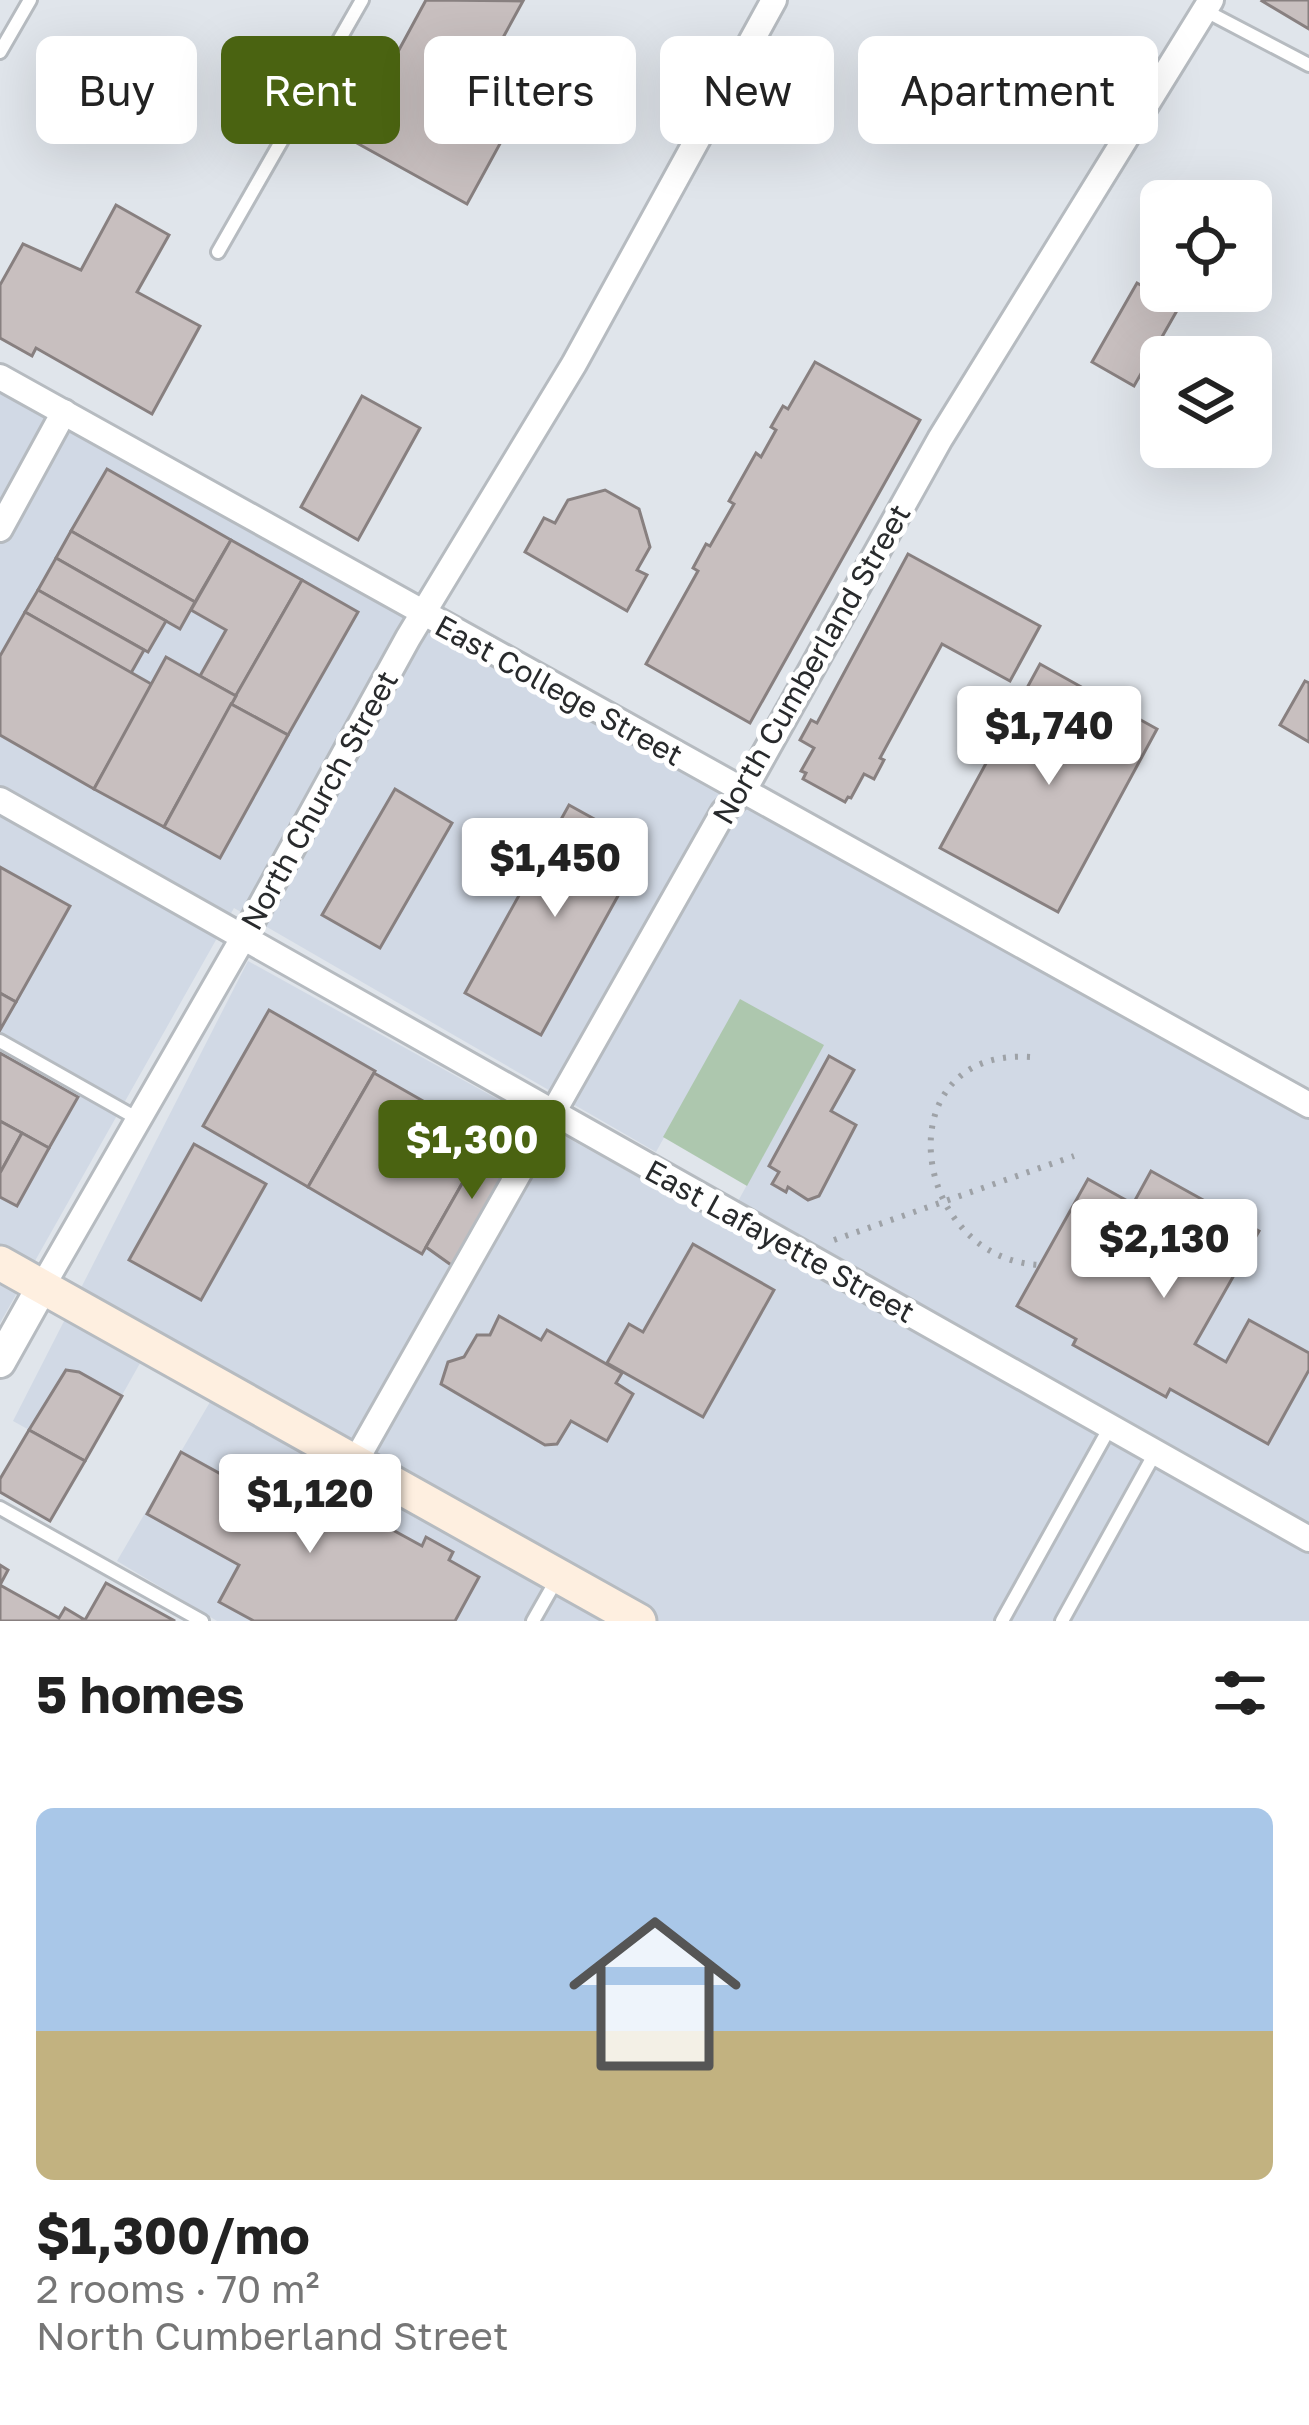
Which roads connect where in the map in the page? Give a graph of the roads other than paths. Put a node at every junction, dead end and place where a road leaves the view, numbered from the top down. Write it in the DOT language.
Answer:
graph roads {
  1 [pos="30,0"];
  2 [pos="362,0"];
  3 [pos="774,0"];
  4 [pos="1207,5"];
  5 [pos="0,52"];
  6 [pos="1309,65"];
  7 [pos="218,252"];
  8 [pos="0,377"];
  9 [pos="64,412"];
  10 [pos="0,529"];
  11 [pos="425,615"];
  12 [pos="743,792"];
  13 [pos="0,800"];
  14 [pos="243,938"];
  15 [pos="0,1041"];
  16 [pos="1309,1105"];
  17 [pos="554,1114"];
  18 [pos="138,1119"];
  19 [pos="0,1263"];
  20 [pos="42,1287"];
  21 [pos="0,1362"];
  22 [pos="1110,1427"];
  23 [pos="1156,1452"];
  24 [pos="356,1462"];
  25 [pos="0,1508"];
  26 [pos="1309,1538"];
  27 [pos="558,1576"];
  28 [pos="202,1621"];
  29 [pos="533,1621"];
  30 [pos="639,1621"];
  31 [pos="1002,1621"];
  32 [pos="1062,1621"];
  1 -- 5 [label="lane"];
  2 -- 7 [label="lane"];
  3 -- 11 [label="street, North Church Street"];
  4 -- 6 [label="lane"];
  4 -- 12 [label="street, North Cumberland Street"];
  8 -- 9 [label="street, East College Street"];
  9 -- 10 [label="street"];
  9 -- 11 [label="street, East College Street"];
  11 -- 12 [label="street, East College Street"];
  11 -- 14 [label="street, North Church Street"];
  12 -- 16 [label="street, East College Street"];
  12 -- 17 [label="street, North Cumberland Street"];
  13 -- 14 [label="street, East Lafayette Street"];
  14 -- 17 [label="street, East Lafayette Street"];
  14 -- 18 [label="street, North Church Street"];
  15 -- 18 [label="lane"];
  17 -- 22 [label="street, East Lafayette Street"];
  17 -- 24 [label="street, North Cumberland Street"];
  18 -- 20 [label="street, North Church Street"];
  19 -- 20 [label="main road"];
  20 -- 21 [label="street"];
  20 -- 24 [label="main road"];
  22 -- 23 [label="street, East Lafayette Street"];
  22 -- 31 [label="lane"];
  23 -- 26 [label="street, East Lafayette Street"];
  23 -- 32 [label="lane"];
  24 -- 27 [label="main road"];
  25 -- 28 [label="lane"];
  27 -- 29 [label="lane"];
  27 -- 30 [label="main road"];
}
